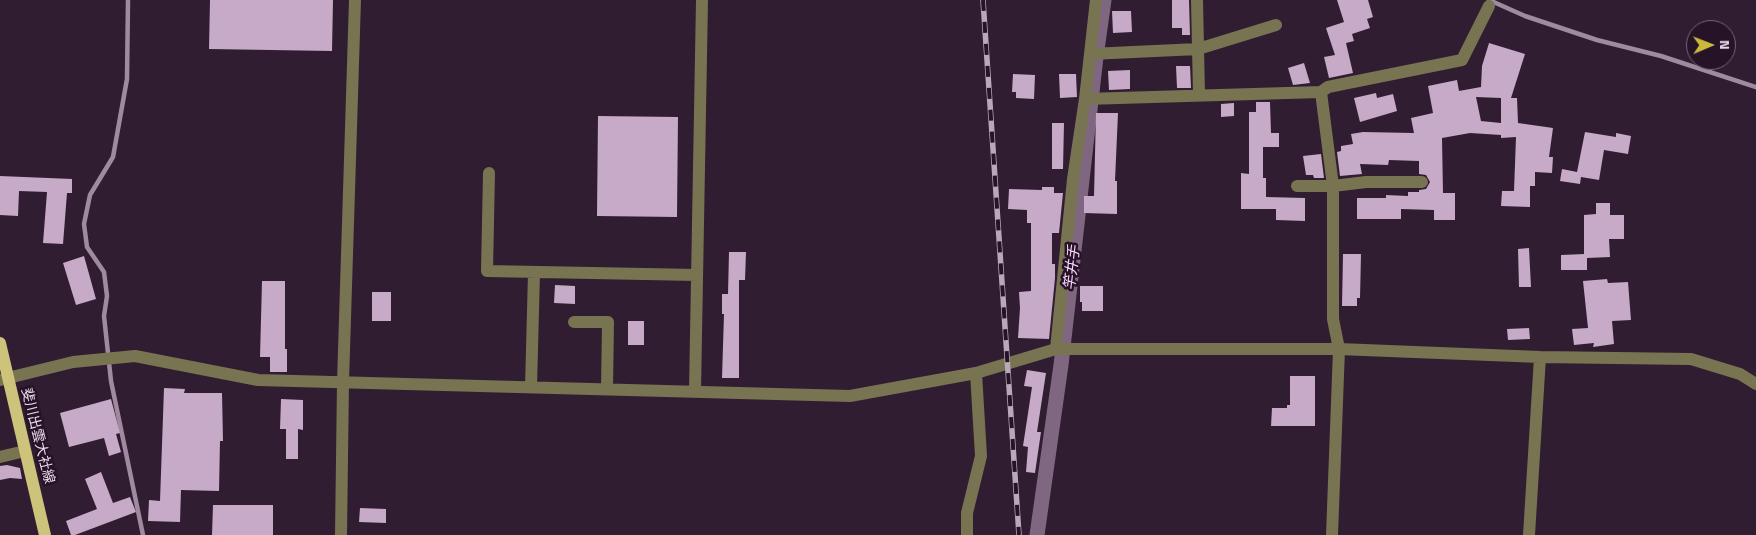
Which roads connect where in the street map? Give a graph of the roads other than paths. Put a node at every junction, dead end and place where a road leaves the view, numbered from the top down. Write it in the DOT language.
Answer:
graph roads {
  1 [pos="355,0"];
  2 [pos="702,0"];
  3 [pos="1096,0"];
  4 [pos="1198,0"];
  5 [pos="1489,6"];
  6 [pos="1276,25"];
  7 [pos="1198,49"];
  8 [pos="1090,54"];
  9 [pos="1322,92"];
  10 [pos="1199,95"];
  11 [pos="1085,99"];
  12 [pos="489,173"];
  13 [pos="1422,182"];
  14 [pos="1297,186"];
  15 [pos="1333,186"];
  16 [pos="534,273"];
  17 [pos="697,275"];
  18 [pos="574,322"];
  19 [pos="0,344"];
  20 [pos="1056,349"];
  21 [pos="1339,349"];
  22 [pos="1540,357"];
  23 [pos="976,373"];
  24 [pos="4,379"];
  25 [pos="343,382"];
  26 [pos="1756,384"];
  27 [pos="531,387"];
  28 [pos="607,389"];
  29 [pos="695,391"];
  30 [pos="25,451"];
  31 [pos="0,457"];
  32 [pos="45,535"];
  33 [pos="341,535"];
  34 [pos="967,535"];
  35 [pos="1332,535"];
  36 [pos="1529,535"];
  1 -- 25 [label="street"];
  2 -- 17 [label="street"];
  3 -- 8 [label="street"];
  4 -- 7 [label="street"];
  5 -- 9 [label="street"];
  6 -- 7 [label="street"];
  7 -- 8 [label="street"];
  7 -- 10 [label="street"];
  8 -- 11 [label="street"];
  9 -- 10 [label="street"];
  9 -- 15 [label="street"];
  10 -- 11 [label="street"];
  11 -- 20 [label="street"];
  12 -- 16 [label="street"];
  13 -- 15 [label="street"];
  14 -- 15 [label="street"];
  15 -- 21 [label="street"];
  16 -- 17 [label="street"];
  16 -- 27 [label="street"];
  17 -- 29 [label="street"];
  18 -- 28 [label="street"];
  19 -- 24 [label="main road, 斐川出雲大社線"];
  20 -- 21 [label="street"];
  20 -- 23 [label="street"];
  21 -- 22 [label="street"];
  21 -- 35 [label="street"];
  22 -- 26 [label="street"];
  22 -- 36 [label="street"];
  23 -- 29 [label="street"];
  23 -- 34 [label="street"];
  24 -- 25 [label="street"];
  24 -- 30 [label="main road, 斐川出雲大社線"];
  25 -- 27 [label="street"];
  25 -- 33 [label="street"];
  27 -- 28 [label="street"];
  28 -- 29 [label="street"];
  30 -- 31 [label="street"];
  30 -- 32 [label="main road, 斐川出雲大社線"];
}
